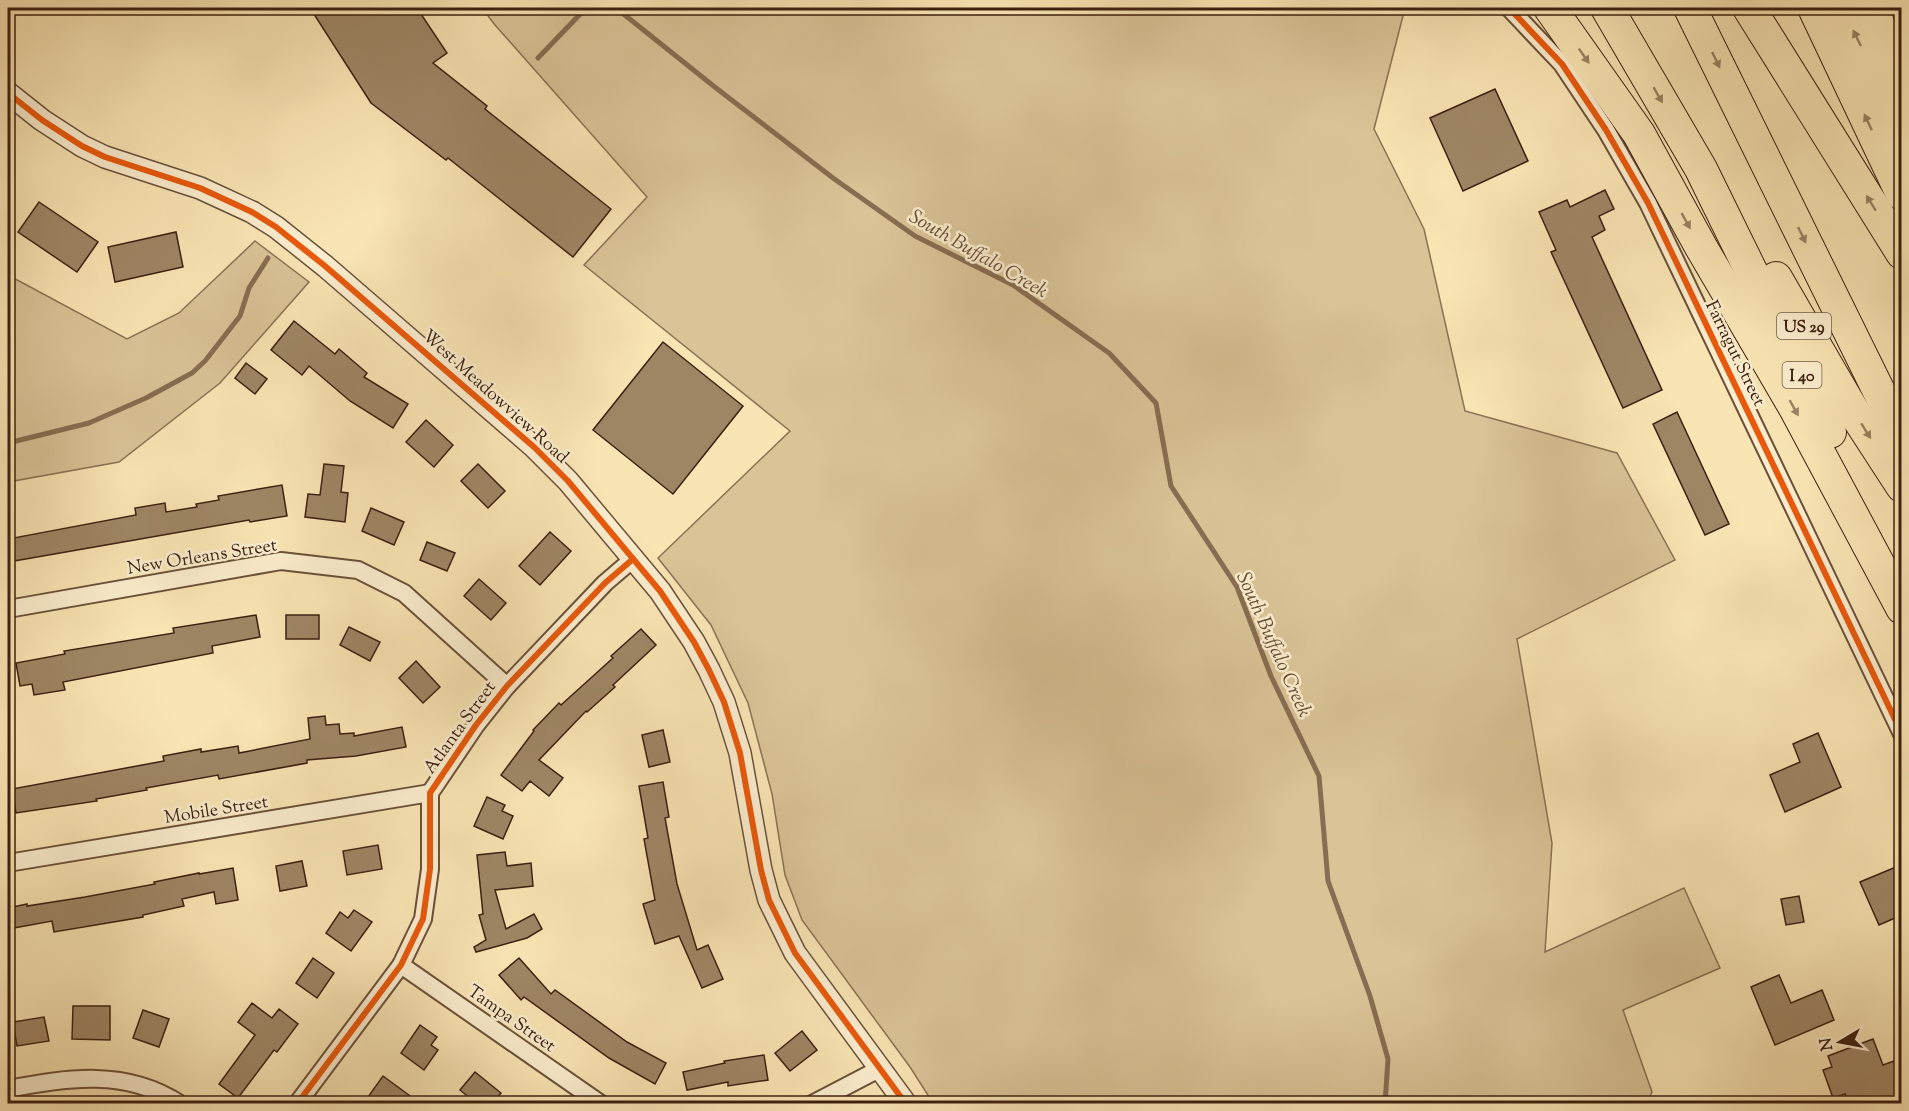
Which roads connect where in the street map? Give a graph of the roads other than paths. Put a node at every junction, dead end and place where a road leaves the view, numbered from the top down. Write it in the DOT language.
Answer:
graph roads {
  1 [pos="1509,8"];
  2 [pos="1550,8"];
  3 [pos="1608,8"];
  4 [pos="1690,8"];
  5 [pos="1749,8"];
  6 [pos="1814,8"];
  7 [pos="1841,8"];
  8 [pos="1873,8"];
  9 [pos="8,93"];
  10 [pos="1902,93"];
  11 [pos="1902,128"];
  12 [pos="1701,169"];
  13 [pos="1902,194"];
  14 [pos="1902,253"];
  15 [pos="1902,438"];
  16 [pos="1902,486"];
  17 [pos="633,559"];
  18 [pos="1902,582"];
  19 [pos="1902,608"];
  20 [pos="8,609"];
  21 [pos="507,686"];
  22 [pos="1902,734"];
  23 [pos="430,793"];
  24 [pos="8,863"];
  25 [pos="401,965"];
  26 [pos="881,1068"];
  27 [pos="8,1089"];
  28 [pos="180,1104"];
  29 [pos="297,1104"];
  30 [pos="601,1104"];
  31 [pos="812,1104"];
  32 [pos="906,1104"];
  1 -- 22 [label="street, Farragut Street"];
  2 -- 19 [label="highway, one-way"];
  3 -- 12 [label="highway, I 40, one-way"];
  4 -- 15 [label="highway, one-way"];
  14 -- 5 [label="highway, one-way"];
  13 -- 6 [label="highway, one-way"];
  11 -- 7 [label="highway, one-way"];
  8 -- 10 [label="highway"];
  9 -- 17 [label="street, West Meadowview Road"];
  12 -- 16 [label="highway, US 29, one-way"];
  12 -- 18 [label="highway, I 40"];
  17 -- 21 [label="street, Atlanta Street"];
  17 -- 26 [label="street, West Meadowview Road"];
  20 -- 21 [label="street, New Orleans Street"];
  21 -- 23 [label="street, Atlanta Street"];
  23 -- 24 [label="street, Mobile Street"];
  23 -- 25 [label="street, Atlanta Street"];
  25 -- 29 [label="street, Atlanta Street"];
  25 -- 30 [label="street, Tampa Street"];
  26 -- 31 [label="street"];
  26 -- 32 [label="street, West Meadowview Road"];
  27 -- 28 [label="street"];
}
